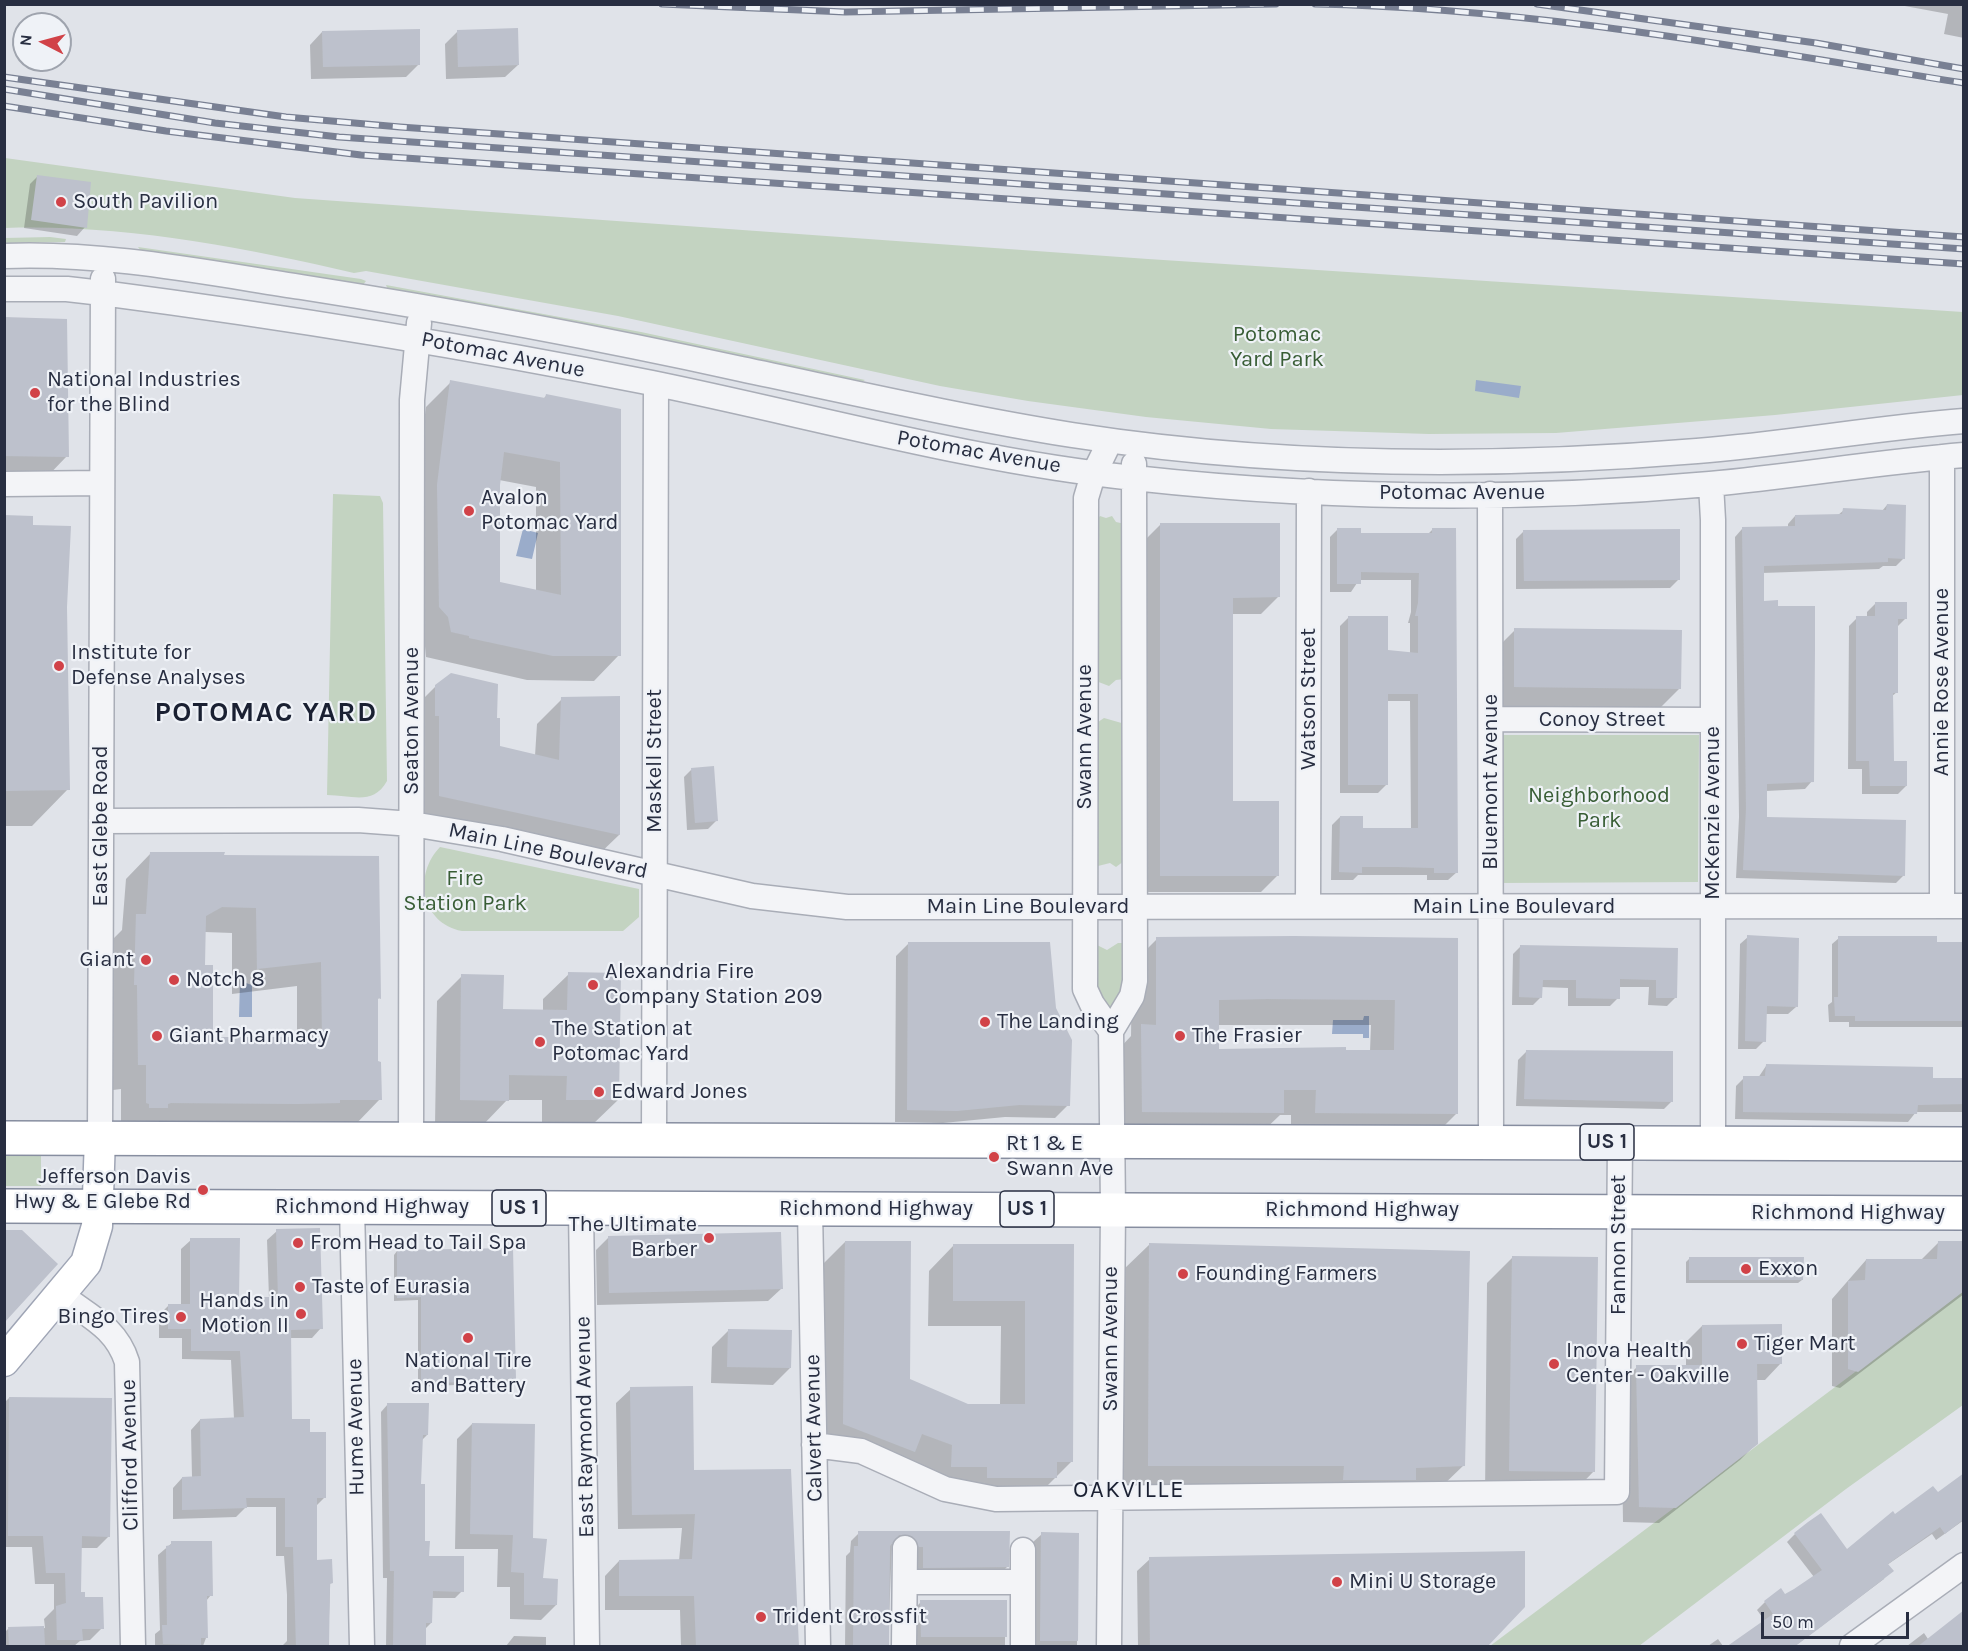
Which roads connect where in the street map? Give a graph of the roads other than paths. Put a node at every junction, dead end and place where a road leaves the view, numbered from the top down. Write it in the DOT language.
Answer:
graph roads {
  1 [pos="4,256"];
  2 [pos="103,260"];
  3 [pos="4,289"];
  4 [pos="102,293"];
  5 [pos="421,306"];
  6 [pos="417,339"];
  7 [pos="656,384"];
  8 [pos="1964,421"];
  9 [pos="1110,441"];
  10 [pos="1136,443"];
  11 [pos="1953,456"];
  12 [pos="1095,473"];
  13 [pos="1133,478"];
  14 [pos="102,483"];
  15 [pos="4,484"];
  16 [pos="1711,484"];
  17 [pos="1309,491"];
  18 [pos="1490,494"];
  19 [pos="1491,719"];
  20 [pos="1713,720"];
  21 [pos="101,821"];
  22 [pos="412,824"];
  23 [pos="655,873"];
  24 [pos="1134,906"];
  25 [pos="1308,906"];
  26 [pos="1953,906"];
  27 [pos="1085,907"];
  28 [pos="1491,907"];
  29 [pos="1713,907"];
  30 [pos="1111,1031"];
  31 [pos="100,1137"];
  32 [pos="411,1137"];
  33 [pos="4,1138"];
  34 [pos="654,1138"];
  35 [pos="1111,1140"];
  36 [pos="1491,1142"];
  37 [pos="1620,1142"];
  38 [pos="1713,1142"];
  39 [pos="1964,1144"];
  40 [pos="4,1206"];
  41 [pos="97,1206"];
  42 [pos="352,1207"];
  43 [pos="580,1208"];
  44 [pos="810,1209"];
  45 [pos="1113,1209"];
  46 [pos="1620,1212"];
  47 [pos="1964,1213"];
  48 [pos="61,1295"];
  49 [pos="4,1361"];
  50 [pos="814,1445"];
  51 [pos="1110,1498"];
  52 [pos="905,1548"];
  53 [pos="1023,1550"];
  54 [pos="1964,1565"];
  55 [pos="905,1582"];
  56 [pos="1023,1582"];
  57 [pos="133,1647"];
  58 [pos="362,1647"];
  59 [pos="587,1647"];
  60 [pos="818,1647"];
  61 [pos="904,1647"];
  62 [pos="1023,1647"];
  63 [pos="1109,1647"];
  64 [pos="1852,1647"];
  1 -- 2 [label="street, Potomac Avenue"];
  2 -- 4 [label="street, East Glebe Road"];
  2 -- 5 [label="street, Potomac Avenue"];
  3 -- 4 [label="street, Potomac Avenue"];
  4 -- 6 [label="street, Potomac Avenue"];
  4 -- 14 [label="street, East Glebe Road"];
  5 -- 6 [label="street, Seaton Avenue"];
  5 -- 9 [label="street, Potomac Avenue"];
  6 -- 7 [label="street, Potomac Avenue"];
  6 -- 22 [label="street, Seaton Avenue"];
  7 -- 12 [label="street, Potomac Avenue"];
  7 -- 23 [label="street, Maskell Street"];
  8 -- 10 [label="street, Potomac Avenue"];
  9 -- 10 [label="street, Potomac Avenue"];
  9 -- 12 [label="street, Swann Avenue"];
  10 -- 13 [label="street, Swann Avenue"];
  11 -- 16 [label="street, Potomac Avenue"];
  11 -- 26 [label="street, Annie Rose Avenue"];
  12 -- 13 [label="street, Potomac Avenue"];
  12 -- 27 [label="street, Swann Avenue"];
  13 -- 17 [label="street, Potomac Avenue"];
  13 -- 24 [label="street, Swann Avenue"];
  14 -- 15 [label="street"];
  14 -- 21 [label="street, East Glebe Road"];
  16 -- 18 [label="street, Potomac Avenue"];
  16 -- 20 [label="street, McKenzie Avenue"];
  17 -- 18 [label="street, Potomac Avenue"];
  17 -- 25 [label="street, Watson Street"];
  18 -- 19 [label="street, Bluemont Avenue"];
  19 -- 20 [label="street, Conoy Street"];
  19 -- 28 [label="street, Bluemont Avenue"];
  20 -- 29 [label="street, McKenzie Avenue"];
  21 -- 22 [label="street, Main Line Boulevard"];
  21 -- 31 [label="street, East Glebe Road"];
  22 -- 23 [label="street, Main Line Boulevard"];
  22 -- 32 [label="street, Seaton Avenue"];
  23 -- 27 [label="street, Main Line Boulevard"];
  23 -- 34 [label="street, Maskell Street"];
  24 -- 25 [label="street, Main Line Boulevard"];
  24 -- 27 [label="street, Main Line Boulevard"];
  24 -- 30 [label="street, Swann Avenue"];
  25 -- 28 [label="street, Main Line Boulevard"];
  26 -- 29 [label="street, Main Line Boulevard"];
  27 -- 30 [label="street, Swann Avenue"];
  28 -- 29 [label="street, Main Line Boulevard"];
  28 -- 36 [label="street, Bluemont Avenue"];
  29 -- 38 [label="street, McKenzie Avenue"];
  30 -- 35 [label="street, Swann Avenue"];
  31 -- 32 [label="highway, US 1"];
  31 -- 33 [label="highway, US 1"];
  31 -- 41 [label="main road, East Glebe Road"];
  32 -- 34 [label="highway, US 1"];
  34 -- 35 [label="highway, US 1"];
  35 -- 36 [label="highway, US 1"];
  35 -- 45 [label="street, Swann Avenue"];
  36 -- 37 [label="highway, US 1"];
  37 -- 38 [label="highway, US 1"];
  37 -- 46 [label="street, Fannon Street"];
  38 -- 39 [label="highway, US 1"];
  40 -- 41 [label="highway, Richmond Highway / US 1"];
  41 -- 42 [label="highway, Richmond Highway / US 1"];
  41 -- 48 [label="main road, East Glebe Road"];
  42 -- 43 [label="highway, Richmond Highway / US 1"];
  42 -- 58 [label="street, Hume Avenue"];
  43 -- 44 [label="highway, Richmond Highway / US 1"];
  43 -- 59 [label="street, East Raymond Avenue"];
  44 -- 45 [label="highway, Richmond Highway / US 1"];
  44 -- 50 [label="street, Calvert Avenue"];
  45 -- 46 [label="highway, Richmond Highway / US 1"];
  45 -- 51 [label="street, Swann Avenue"];
  46 -- 47 [label="highway, Richmond Highway / US 1"];
  46 -- 51 [label="street, Fannon Street"];
  48 -- 49 [label="main road, East Glebe Road"];
  48 -- 57 [label="street, Clifford Avenue"];
  50 -- 51 [label="street"];
  50 -- 60 [label="street, Calvert Avenue"];
  51 -- 63 [label="street, Swann Avenue"];
  52 -- 55 [label="street"];
  53 -- 56 [label="street"];
  54 -- 64 [label="street"];
  55 -- 56 [label="street"];
  55 -- 61 [label="street"];
  56 -- 62 [label="street"];
}
